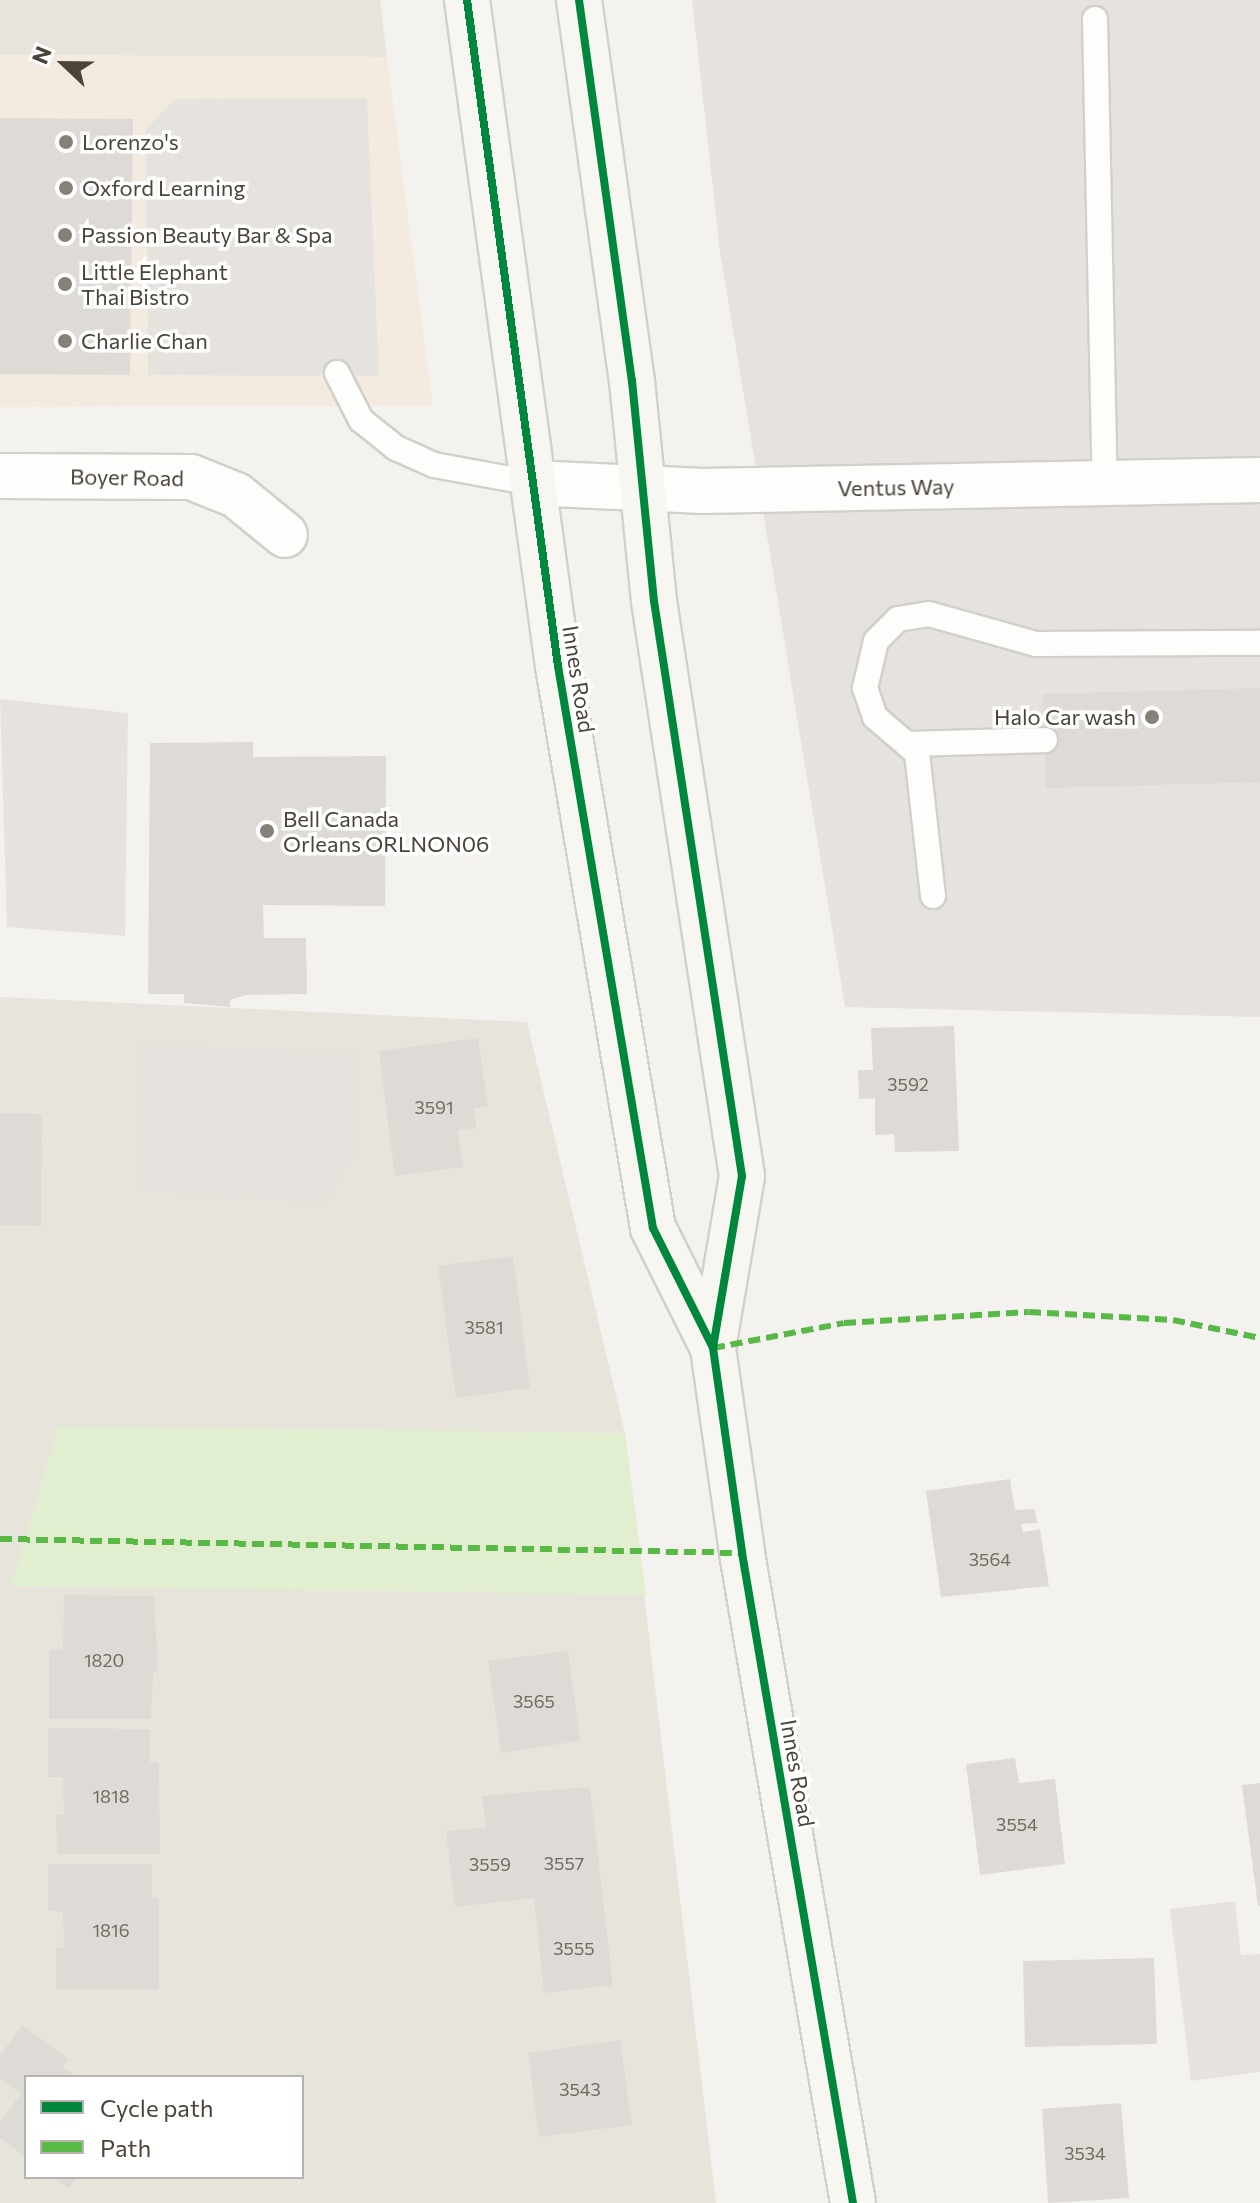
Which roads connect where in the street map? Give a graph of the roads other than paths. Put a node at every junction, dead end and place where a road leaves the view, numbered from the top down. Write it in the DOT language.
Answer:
graph roads {
  1 [pos="467,0"];
  2 [pos="579,0"];
  3 [pos="1095,19"];
  4 [pos="337,373"];
  5 [pos="0,476"];
  6 [pos="1260,480"];
  7 [pos="532,483"];
  8 [pos="1105,485"];
  9 [pos="641,491"];
  10 [pos="285,535"];
  11 [pos="1260,643"];
  12 [pos="1045,740"];
  13 [pos="911,744"];
  14 [pos="933,896"];
  15 [pos="713,1348"];
  16 [pos="853,2203"];
  1 -- 7 [label="main road, Innes Road"];
  2 -- 9 [label="main road, Innes Road"];
  3 -- 8 [label="lane"];
  4 -- 7 [label="lane"];
  5 -- 10 [label="street, Boyer Road"];
  6 -- 8 [label="street, Ventus Way"];
  7 -- 9 [label="street, Ventus Way"];
  7 -- 15 [label="main road, Innes Road"];
  8 -- 9 [label="street, Ventus Way"];
  9 -- 15 [label="main road, Innes Road"];
  11 -- 13 [label="lane"];
  12 -- 13 [label="lane"];
  13 -- 14 [label="lane"];
  15 -- 16 [label="main road, Innes Road"];
}
